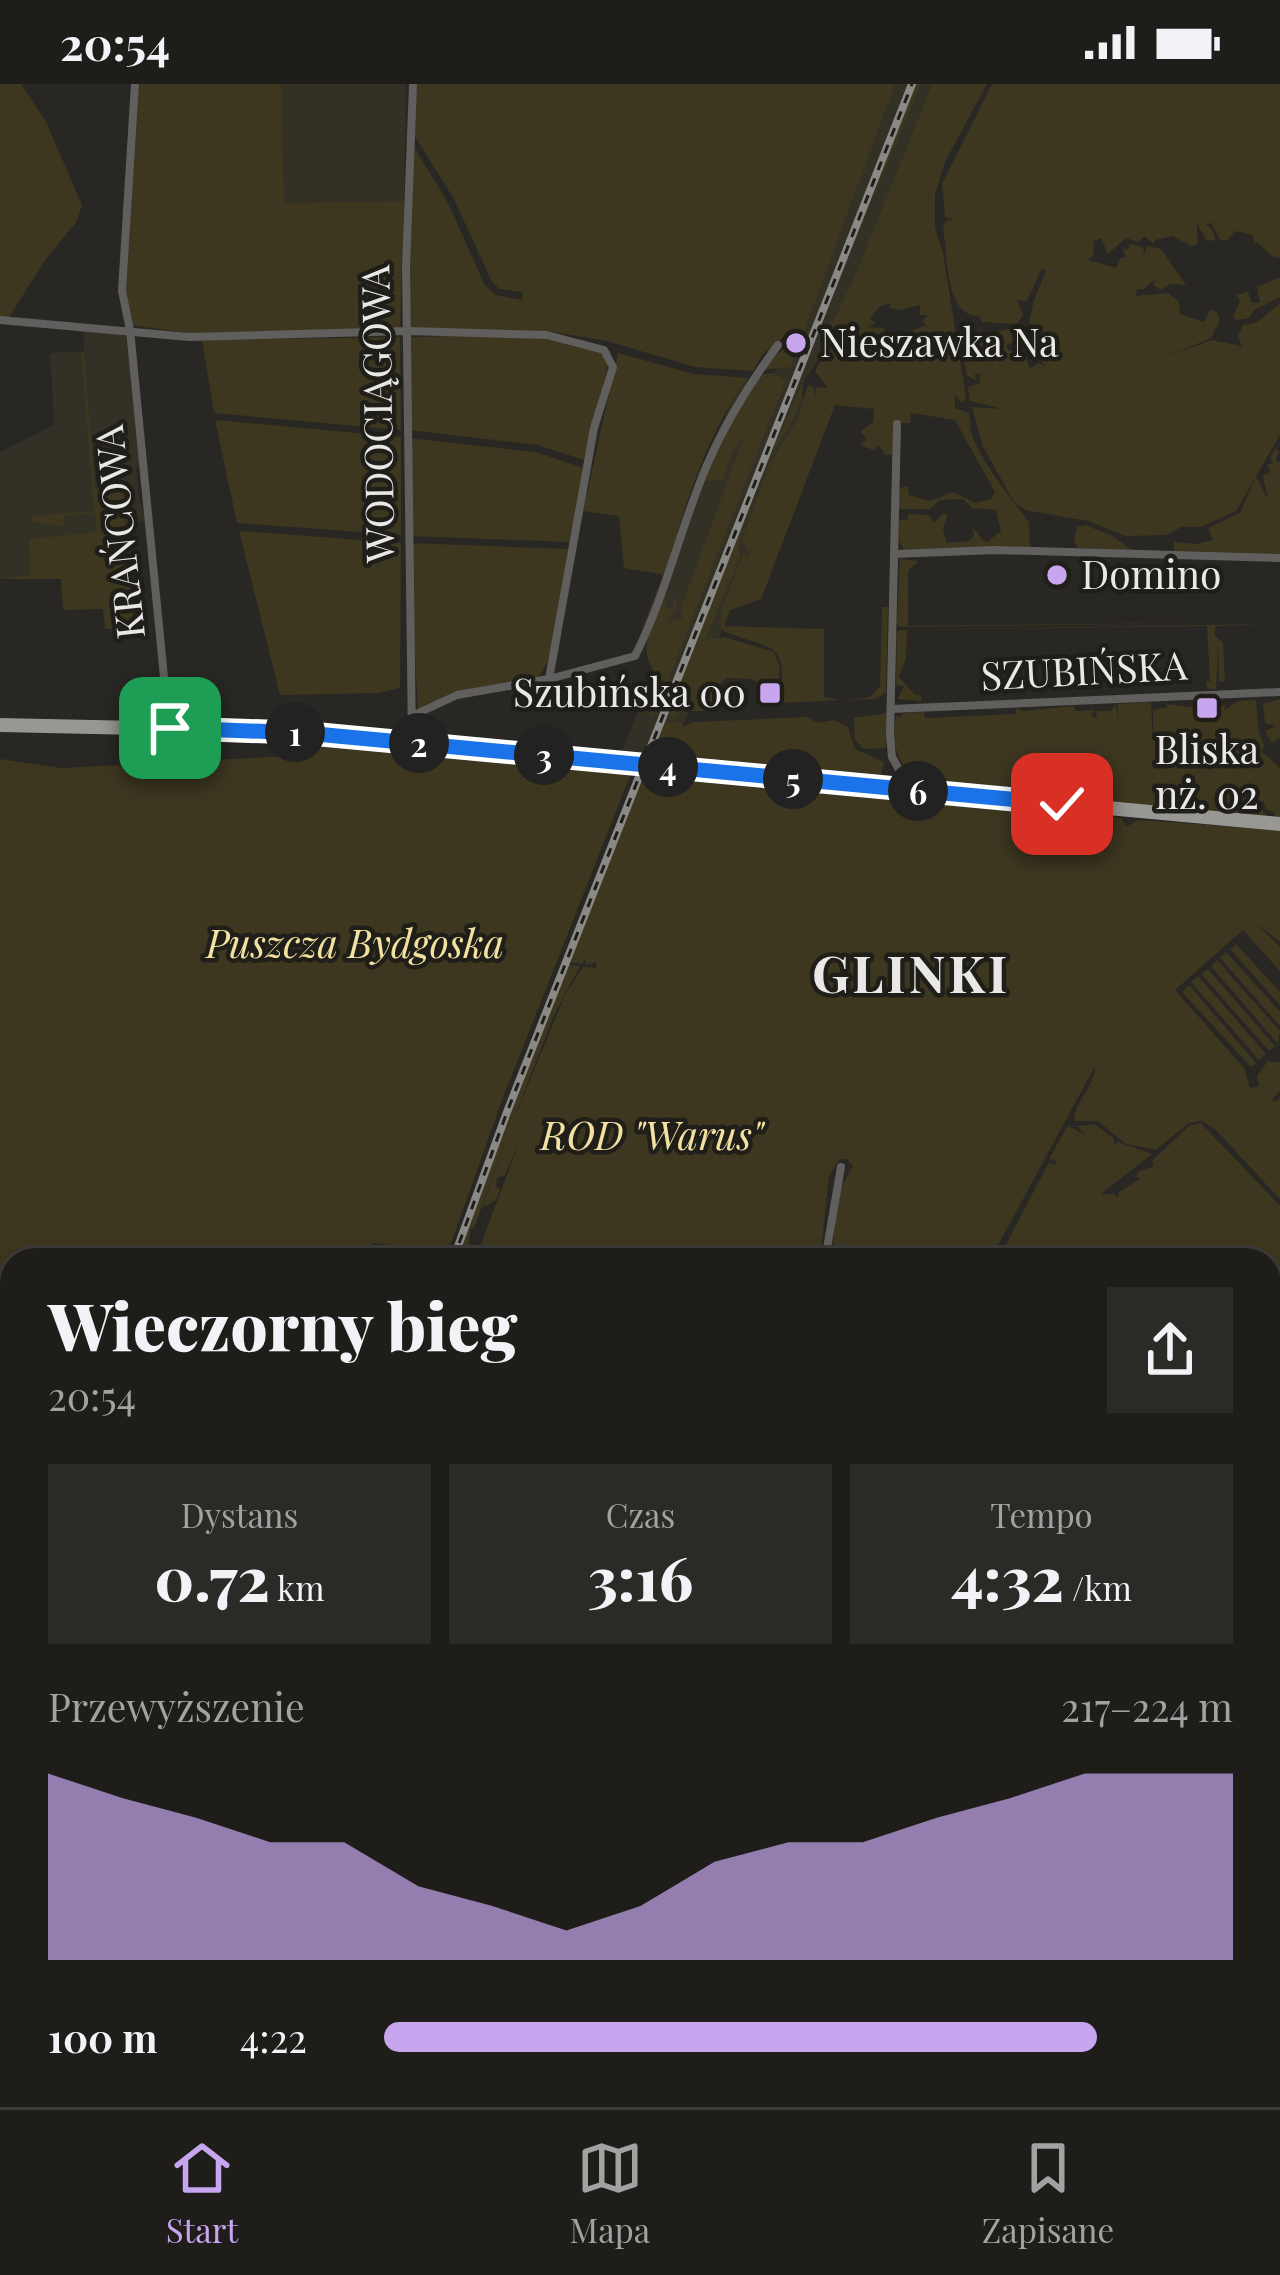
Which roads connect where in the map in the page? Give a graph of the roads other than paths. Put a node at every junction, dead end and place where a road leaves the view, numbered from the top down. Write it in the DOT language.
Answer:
graph roads {
  1 [pos="135,84"];
  2 [pos="413,84"];
  3 [pos="0,320"];
  4 [pos="130,330"];
  5 [pos="408,331"];
  6 [pos="778,345"];
  7 [pos="897,424"];
  8 [pos="895,554"];
  9 [pos="1280,558"];
  10 [pos="549,679"];
  11 [pos="1280,692"];
  12 [pos="892,710"];
  13 [pos="412,716"];
  14 [pos="0,725"];
  15 [pos="170,728"];
  16 [pos="412,743"];
  17 [pos="910,790"];
  18 [pos="1280,824"];
  19 [pos="841,1167"];
  20 [pos="827,1248"];
  1 -- 4 [label="street, KRAŃCOWA"];
  2 -- 5 [label="street, WODOCIĄGOWA"];
  3 -- 4 [label="street"];
  4 -- 5 [label="street"];
  4 -- 15 [label="street, KRAŃCOWA"];
  5 -- 10 [label="street"];
  5 -- 13 [label="street, WODOCIĄGOWA"];
  6 -- 10 [label="street"];
  7 -- 8 [label="street"];
  8 -- 9 [label="street"];
  8 -- 12 [label="street"];
  10 -- 13 [label="street"];
  11 -- 12 [label="street, SZUBIŃSKA"];
  12 -- 17 [label="street"];
  13 -- 16 [label="street, WODOCIĄGOWA"];
  14 -- 15 [label="main road"];
  15 -- 16 [label="main road"];
  16 -- 17 [label="main road"];
  17 -- 18 [label="main road"];
  19 -- 20 [label="street"];
}
